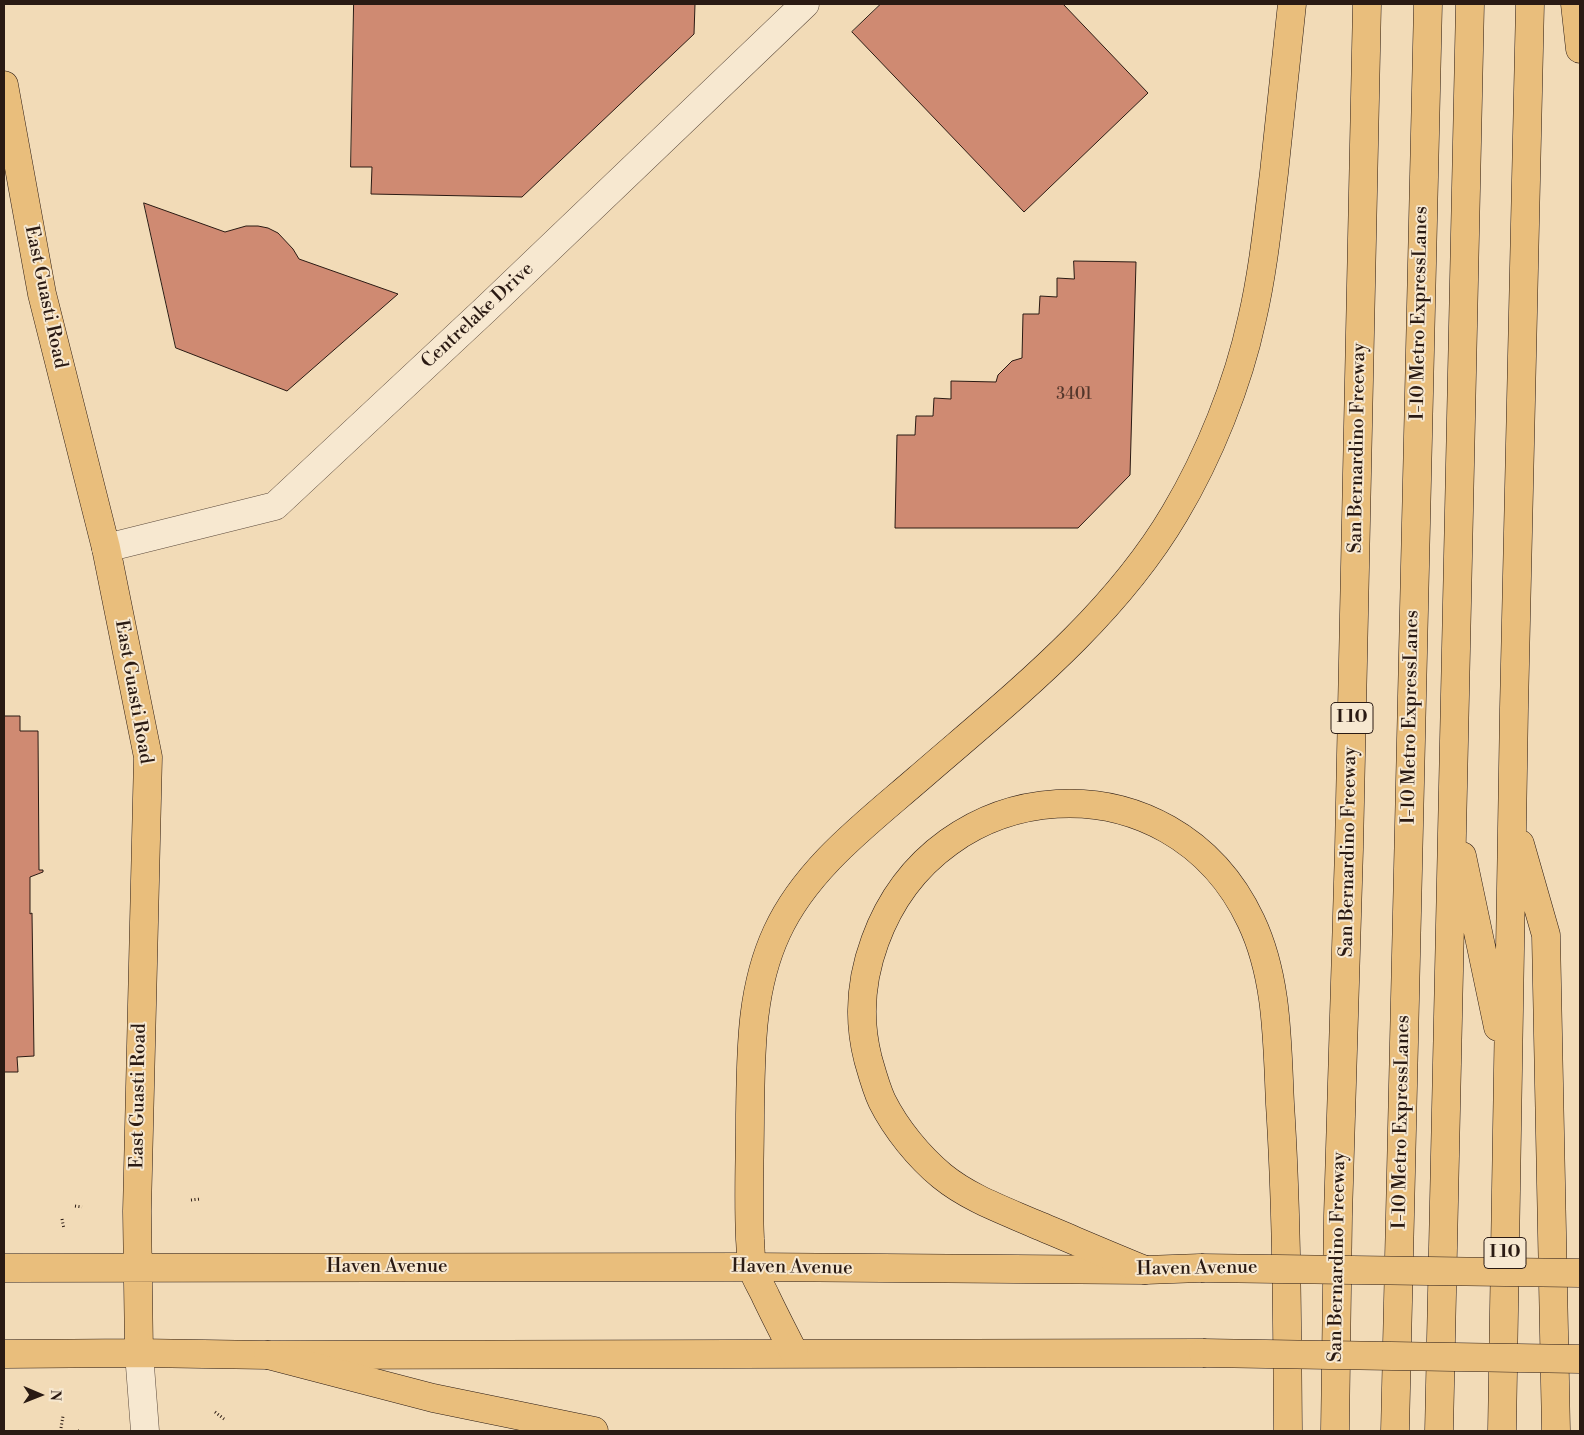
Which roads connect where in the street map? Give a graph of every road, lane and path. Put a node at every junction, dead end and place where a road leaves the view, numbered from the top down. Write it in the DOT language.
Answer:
graph roads {
  1 [pos="805,4"];
  2 [pos="1292,4"];
  3 [pos="1367,4"];
  4 [pos="1428,4"];
  5 [pos="1470,4"];
  6 [pos="1530,4"];
  7 [pos="1575,4"];
  8 [pos="1580,49"];
  9 [pos="4,85"];
  10 [pos="106,548"];
  11 [pos="1452,809"];
  12 [pos="1512,817"];
  13 [pos="1508,1075"];
  14 [pos="200,1198"];
  15 [pos="192,1200"];
  16 [pos="75,1206"];
  17 [pos="82,1207"];
  18 [pos="62,1220"];
  19 [pos="64,1229"];
  20 [pos="752,1267"];
  21 [pos="4,1268"];
  22 [pos="138,1268"];
  23 [pos="1144,1270"];
  24 [pos="1580,1274"];
  25 [pos="140,1353"];
  26 [pos="794,1353"];
  27 [pos="4,1354"];
  28 [pos="268,1355"];
  29 [pos="1580,1359"];
  30 [pos="215,1412"];
  31 [pos="63,1416"];
  32 [pos="224,1419"];
  33 [pos="61,1428"];
  34 [pos="145,1431"];
  35 [pos="594,1431"];
  36 [pos="1288,1431"];
  37 [pos="1335,1431"];
  38 [pos="1395,1431"];
  39 [pos="1439,1431"];
  40 [pos="1502,1431"];
  41 [pos="1556,1431"];
  1 -- 10 [label="street, Centrelake Drive"];
  2 -- 20 [label="main road"];
  3 -- 37 [label="main road, San Bernardino Freeway / I 10"];
  4 -- 38 [label="main road, I-10 Metro ExpressLanes"];
  5 -- 11 [label="main road"];
  6 -- 12 [label="main road, I 10"];
  7 -- 8 [label="main road"];
  9 -- 10 [label="main road, East Guasti Road"];
  10 -- 22 [label="main road, East Guasti Road"];
  11 -- 13 [label="main road"];
  11 -- 39 [label="main road"];
  12 -- 13 [label="main road, I 10"];
  12 -- 41 [label="main road"];
  13 -- 40 [label="main road, I 10"];
  14 -- 15 [label="path"];
  16 -- 17 [label="path"];
  18 -- 19 [label="path"];
  20 -- 22 [label="main road, Haven Avenue"];
  20 -- 23 [label="main road, Haven Avenue"];
  20 -- 26 [label="main road"];
  21 -- 22 [label="main road, Haven Avenue"];
  22 -- 25 [label="main road, East Guasti Road"];
  23 -- 24 [label="main road, Haven Avenue, bridge"];
  23 -- 36 [label="main road"];
  25 -- 27 [label="main road"];
  25 -- 28 [label="main road"];
  25 -- 34 [label="street, East Guasti Road"];
  26 -- 28 [label="main road"];
  26 -- 29 [label="main road, bridge"];
  28 -- 35 [label="main road"];
  30 -- 32 [label="path"];
  31 -- 33 [label="path"];
}
